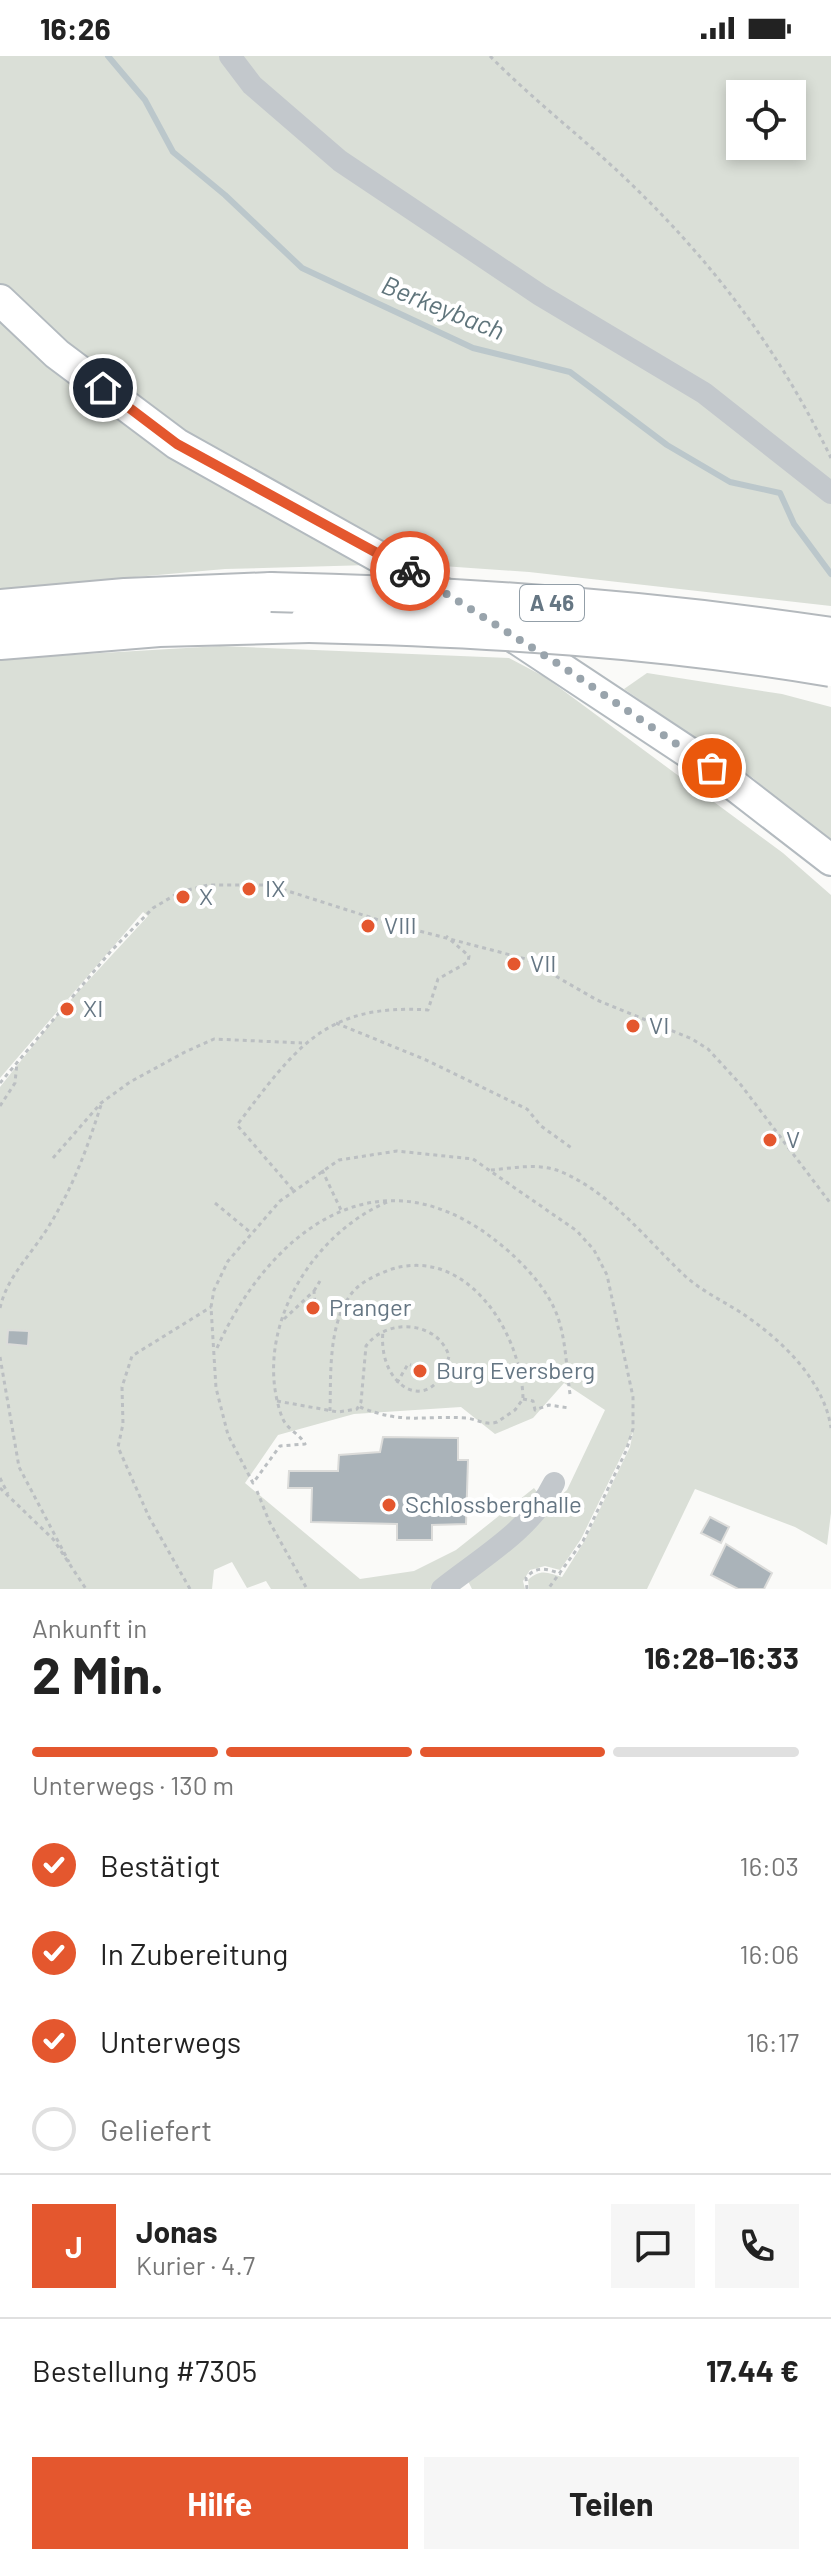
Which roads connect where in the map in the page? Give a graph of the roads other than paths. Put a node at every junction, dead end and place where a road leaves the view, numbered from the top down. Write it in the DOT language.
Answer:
graph roads {
  1 [pos="230,56"];
  2 [pos="0,300"];
  3 [pos="831,493"];
  4 [pos="0,609"];
  5 [pos="831,637"];
  6 [pos="0,640"];
  7 [pos="831,667"];
  8 [pos="831,860"];
  9 [pos="554,1483"];
  10 [pos="442,1589"];
  1 -- 3 [label="street"];
  2 -- 8 [label="street"];
  4 -- 5 [label="highway, A 46, bridge"];
  6 -- 7 [label="highway, A 46, bridge"];
  9 -- 10 [label="street"];
}
